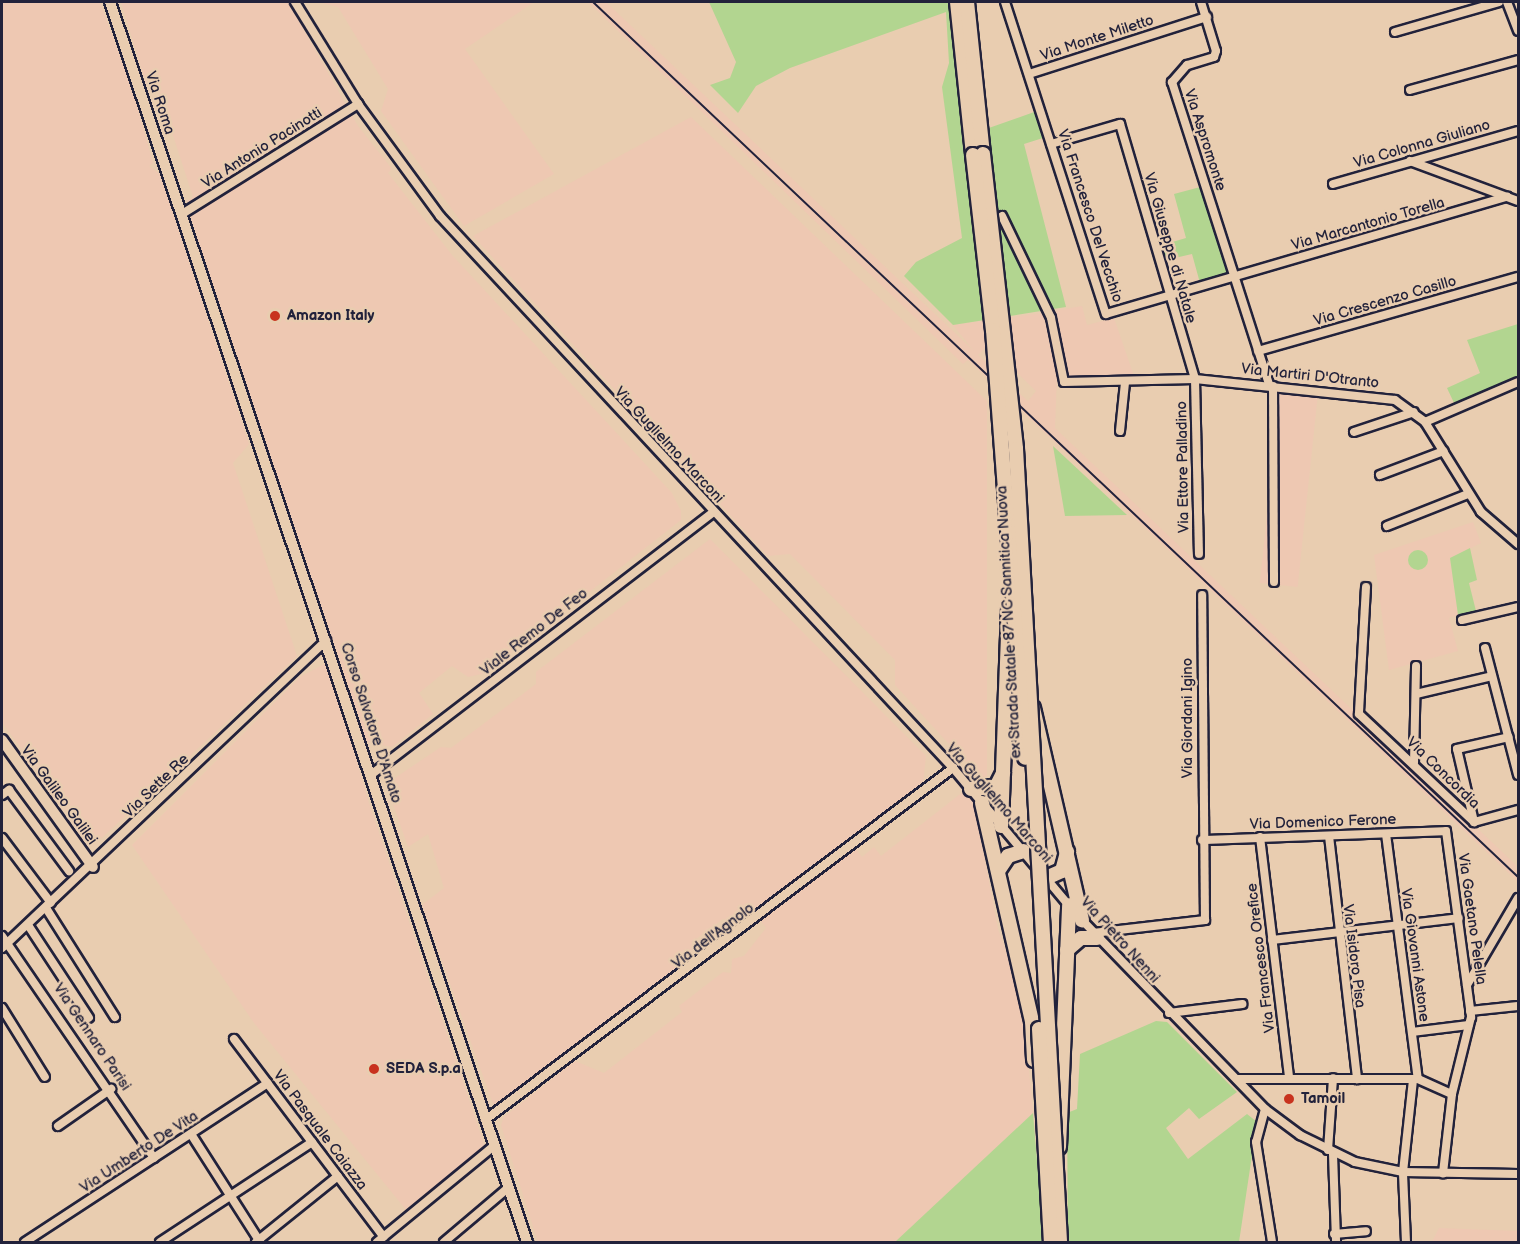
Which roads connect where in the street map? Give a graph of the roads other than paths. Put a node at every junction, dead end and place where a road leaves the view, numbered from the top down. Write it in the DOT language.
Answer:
graph roads {
  1 [pos="110,2"];
  2 [pos="295,2"];
  3 [pos="957,2"];
  4 [pos="967,2"];
  5 [pos="1008,2"];
  6 [pos="1201,2"];
  7 [pos="1499,2"];
  8 [pos="1507,2"];
  9 [pos="1207,17"];
  10 [pos="1518,31"];
  11 [pos="1395,32"];
  12 [pos="1518,60"];
  13 [pos="1029,74"];
  14 [pos="1410,90"];
  15 [pos="358,104"];
  16 [pos="1518,131"];
  17 [pos="1052,144"];
  18 [pos="978,155"];
  19 [pos="1409,161"];
  20 [pos="1333,184"];
  21 [pos="1507,198"];
  22 [pos="1518,201"];
  23 [pos="182,214"];
  24 [pos="1002,216"];
  25 [pos="1236,277"];
  26 [pos="1518,277"];
  27 [pos="1171,295"];
  28 [pos="1258,351"];
  29 [pos="1195,379"];
  30 [pos="1518,382"];
  31 [pos="1125,383"];
  32 [pos="1271,385"];
  33 [pos="1414,412"];
  34 [pos="1425,422"];
  35 [pos="1120,431"];
  36 [pos="1354,432"];
  37 [pos="1444,452"];
  38 [pos="1380,475"];
  39 [pos="1468,494"];
  40 [pos="713,512"];
  41 [pos="1387,526"];
  42 [pos="1518,544"];
  43 [pos="1199,554"];
  44 [pos="1013,568"];
  45 [pos="1274,582"];
  46 [pos="1366,587"];
  47 [pos="1202,595"];
  48 [pos="1518,607"];
  49 [pos="1462,620"];
  50 [pos="327,639"];
  51 [pos="1485,648"];
  52 [pos="1416,666"];
  53 [pos="1492,676"];
  54 [pos="1416,694"];
  55 [pos="1031,704"];
  56 [pos="1509,737"];
  57 [pos="2,740"];
  58 [pos="1414,763"];
  59 [pos="952,768"];
  60 [pos="1004,771"];
  61 [pos="372,774"];
  62 [pos="1518,775"];
  63 [pos="971,789"];
  64 [pos="2,795"];
  65 [pos="982,803"];
  66 [pos="1518,810"];
  67 [pos="1474,822"];
  68 [pos="1001,826"];
  69 [pos="1446,831"];
  70 [pos="1386,834"];
  71 [pos="1329,836"];
  72 [pos="1260,837"];
  73 [pos="2,838"];
  74 [pos="1202,840"];
  75 [pos="1067,850"];
  76 [pos="1023,851"];
  77 [pos="93,867"];
  78 [pos="69,871"];
  79 [pos="998,871"];
  80 [pos="1049,881"];
  81 [pos="1518,898"];
  82 [pos="48,905"];
  83 [pos="1069,905"];
  84 [pos="1459,918"];
  85 [pos="1082,920"];
  86 [pos="28,925"];
  87 [pos="1397,925"];
  88 [pos="1337,933"];
  89 [pos="1095,935"];
  90 [pos="2,936"];
  91 [pos="1272,940"];
  92 [pos="4,946"];
  93 [pos="1067,950"];
  94 [pos="1467,985"];
  95 [pos="1242,1004"];
  96 [pos="1518,1005"];
  97 [pos="2,1008"];
  98 [pos="1470,1011"];
  99 [pos="1168,1013"];
  100 [pos="115,1017"];
  101 [pos="89,1018"];
  102 [pos="1469,1025"];
  103 [pos="1412,1032"];
  104 [pos="234,1039"];
  105 [pos="1289,1076"];
  106 [pos="45,1077"];
  107 [pos="1333,1078"];
  108 [pos="1237,1079"];
  109 [pos="1357,1079"];
  110 [pos="1415,1080"];
  111 [pos="268,1083"];
  112 [pos="111,1089"];
  113 [pos="1452,1094"];
  114 [pos="1044,1106"];
  115 [pos="1265,1109"];
  116 [pos="485,1120"];
  117 [pos="58,1126"];
  118 [pos="191,1134"];
  119 [pos="312,1142"];
  120 [pos="494,1146"];
  121 [pos="1331,1152"];
  122 [pos="154,1158"];
  123 [pos="1057,1170"];
  124 [pos="1403,1172"];
  125 [pos="1443,1173"];
  126 [pos="1518,1174"];
  127 [pos="338,1176"];
  128 [pos="508,1187"];
  129 [pos="232,1196"];
  130 [pos="1366,1231"];
  131 [pos="1335,1238"];
  132 [pos="380,1240"];
  133 [pos="25,1242"];
  134 [pos="160,1242"];
  135 [pos="258,1242"];
  136 [pos="444,1242"];
  137 [pos="527,1242"];
  138 [pos="1051,1242"];
  139 [pos="1060,1242"];
  140 [pos="1272,1242"];
  141 [pos="1406,1242"];
  1 -- 23 [label="street, Via Roma"];
  2 -- 15 [label="street, Via Guglielmo Marconi"];
  3 -- 18 [label="highway, ex Strada Statale 87 NC Sannitica Nuova"];
  4 -- 18 [label="highway, ex Strada Statale 87 NC Sannitica Nuova"];
  5 -- 13 [label="street, Via Francesco Del Vecchio"];
  6 -- 9 [label="street, Via Aspromonte"];
  7 -- 11 [label="street"];
  8 -- 10 [label="street"];
  9 -- 13 [label="street, Via Monte Miletto"];
  9 -- 25 [label="street, Via Aspromonte"];
  12 -- 14 [label="street"];
  13 -- 17 [label="street, Via Francesco Del Vecchio"];
  15 -- 23 [label="street, Via Antonio Pacinotti"];
  15 -- 40 [label="street, Via Guglielmo Marconi"];
  16 -- 19 [label="street, Via Colonna Giuliano"];
  17 -- 27 [label="street, Via Francesco Del Vecchio"];
  17 -- 27 [label="street, Via Giuseppe di Natale"];
  18 -- 44 [label="highway, ex Strada Statale 87 NC Sannitica Nuova, bridge"];
  18 -- 55 [label="highway, ex Strada Statale 87 NC Sannitica Nuova, bridge"];
  19 -- 20 [label="street, Via Colonna Giuliano"];
  19 -- 21 [label="street"];
  21 -- 22 [label="street"];
  21 -- 25 [label="street, Via Marcantonio Torella"];
  23 -- 50 [label="street, Corso Salvatore D'Amato"];
  24 -- 31 [label="street, Via Martiri D'Otranto"];
  25 -- 27 [label="street, Via Francesco Del Vecchio"];
  25 -- 28 [label="street"];
  26 -- 28 [label="street, Via Crescenzo Casillo"];
  27 -- 29 [label="street, Via Giuseppe di Natale"];
  28 -- 32 [label="street"];
  29 -- 31 [label="street, Via Martiri D'Otranto"];
  29 -- 32 [label="street, Via Martiri D'Otranto"];
  29 -- 43 [label="street, Via Ettore Palladino"];
  30 -- 34 [label="street"];
  31 -- 35 [label="street"];
  32 -- 33 [label="street, Via Martiri D'Otranto"];
  32 -- 45 [label="street"];
  33 -- 34 [label="street, Via Martiri D'Otranto"];
  33 -- 36 [label="street"];
  34 -- 37 [label="street, Via Martiri D'Otranto"];
  37 -- 38 [label="street"];
  37 -- 39 [label="street, Via Martiri D'Otranto"];
  39 -- 41 [label="street"];
  39 -- 42 [label="street, Via Martiri D'Otranto"];
  40 -- 59 [label="street, Via Guglielmo Marconi"];
  40 -- 61 [label="street, Viale Remo De Feo"];
  44 -- 60 [label="highway, bridge"];
  44 -- 114 [label="highway, ex Strada Statale 87 NC Sannitica Nuova, bridge"];
  46 -- 58 [label="street, Via Concordia"];
  47 -- 74 [label="street, Via Giordani Igino"];
  48 -- 49 [label="street"];
  50 -- 61 [label="street, Corso Salvatore D'Amato"];
  50 -- 77 [label="street, Via Sette Re"];
  51 -- 53 [label="street"];
  52 -- 54 [label="street"];
  53 -- 54 [label="street"];
  53 -- 56 [label="street"];
  54 -- 58 [label="street"];
  55 -- 75 [label="highway, bridge"];
  55 -- 123 [label="highway, ex Strada Statale 87 NC Sannitica Nuova, bridge"];
  56 -- 62 [label="street"];
  56 -- 67 [label="street"];
  57 -- 77 [label="street, Via Galileo Galilei"];
  58 -- 67 [label="street, Via Concordia"];
  59 -- 63 [label="street, Via Guglielmo Marconi"];
  59 -- 116 [label="street, Via dell'Agnolo"];
  60 -- 63 [label="highway"];
  60 -- 68 [label="highway"];
  61 -- 116 [label="street, Corso Salvatore D'Amato"];
  63 -- 65 [label="street, Via Guglielmo Marconi"];
  64 -- 78 [label="street"];
  65 -- 68 [label="street, Via Guglielmo Marconi"];
  65 -- 79 [label="highway"];
  66 -- 67 [label="street, Via Concordia"];
  68 -- 76 [label="street, Via Guglielmo Marconi"];
  69 -- 70 [label="street, Via Domenico Ferone"];
  69 -- 84 [label="street, Via Gaetano Pelella"];
  70 -- 71 [label="street, Via Domenico Ferone"];
  70 -- 87 [label="street, Via Giovanni Astone"];
  71 -- 72 [label="street, Via Domenico Ferone"];
  71 -- 88 [label="street, Via Isidoro Pisa"];
  72 -- 74 [label="street, Via Domenico Ferone"];
  72 -- 91 [label="street, Via Francesco Orefice"];
  73 -- 82 [label="street"];
  74 -- 89 [label="street, Via Giordani Igino"];
  75 -- 80 [label="highway"];
  75 -- 85 [label="highway"];
  76 -- 79 [label="highway"];
  76 -- 80 [label="street, Via Guglielmo Marconi"];
  77 -- 82 [label="street, Via Sette Re"];
  79 -- 114 [label="highway, bridge"];
  80 -- 83 [label="street, Via Pietro Nenni"];
  81 -- 94 [label="street"];
  82 -- 86 [label="street, Via Sette Re"];
  82 -- 100 [label="street"];
  83 -- 85 [label="street, Via Pietro Nenni"];
  83 -- 93 [label="highway"];
  84 -- 87 [label="street"];
  84 -- 94 [label="street, Via Gaetano Pelella"];
  85 -- 89 [label="street, Via Pietro Nenni"];
  86 -- 92 [label="street, Via Sette Re"];
  86 -- 101 [label="street"];
  87 -- 88 [label="street"];
  87 -- 103 [label="street, Via Giovanni Astone"];
  88 -- 91 [label="street"];
  88 -- 109 [label="street, Via Isidoro Pisa"];
  89 -- 93 [label="highway"];
  89 -- 99 [label="street, Via Pietro Nenni"];
  90 -- 92 [label="street, Via Gennaro Parisi"];
  91 -- 105 [label="street, Via Francesco Orefice"];
  92 -- 112 [label="street, Via Gennaro Parisi"];
  93 -- 123 [label="highway, bridge"];
  94 -- 98 [label="street, Via Gaetano Pelella"];
  95 -- 99 [label="street"];
  96 -- 98 [label="street"];
  97 -- 106 [label="street"];
  98 -- 102 [label="street, Via Gaetano Pelella"];
  99 -- 108 [label="street, Via Pietro Nenni"];
  102 -- 103 [label="street"];
  102 -- 113 [label="street, Via Gaetano Pelella"];
  103 -- 110 [label="street, Via Giovanni Astone"];
  104 -- 111 [label="street, Via Pasquale Caiazza"];
  105 -- 107 [label="street"];
  105 -- 108 [label="street"];
  107 -- 109 [label="street"];
  107 -- 121 [label="street"];
  108 -- 115 [label="street, Via Pietro Nenni"];
  109 -- 110 [label="street"];
  110 -- 113 [label="street"];
  110 -- 124 [label="street, Via Giovanni Astone"];
  111 -- 118 [label="street, Via Umberto De Vita"];
  111 -- 119 [label="street, Via Pasquale Caiazza"];
  112 -- 117 [label="street"];
  112 -- 122 [label="street, Via Gennaro Parisi"];
  113 -- 125 [label="street, Via Gaetano Pelella"];
  114 -- 138 [label="highway, ex Strada Statale 87 NC Sannitica Nuova, bridge"];
  115 -- 121 [label="street, Via Pietro Nenni"];
  115 -- 140 [label="street"];
  116 -- 120 [label="street, Corso Salvatore D'Amato"];
  118 -- 122 [label="street, Via Umberto De Vita"];
  118 -- 129 [label="street"];
  119 -- 127 [label="street, Via Pasquale Caiazza"];
  119 -- 129 [label="street"];
  120 -- 128 [label="street, Corso Salvatore D'Amato"];
  120 -- 132 [label="street"];
  121 -- 124 [label="street, Via Pietro Nenni"];
  121 -- 131 [label="street"];
  122 -- 133 [label="street, Via Umberto De Vita"];
  123 -- 139 [label="highway, ex Strada Statale 87 NC Sannitica Nuova, bridge"];
  124 -- 125 [label="street, Via Pietro Nenni"];
  124 -- 141 [label="street, Via Giovanni Astone"];
  125 -- 126 [label="street, Via Pietro Nenni"];
  127 -- 132 [label="street, Via Pasquale Caiazza"];
  127 -- 135 [label="street"];
  128 -- 136 [label="street"];
  128 -- 137 [label="street, Corso Salvatore D'Amato"];
  129 -- 134 [label="street"];
  129 -- 135 [label="street"];
  130 -- 131 [label="street"];
}
